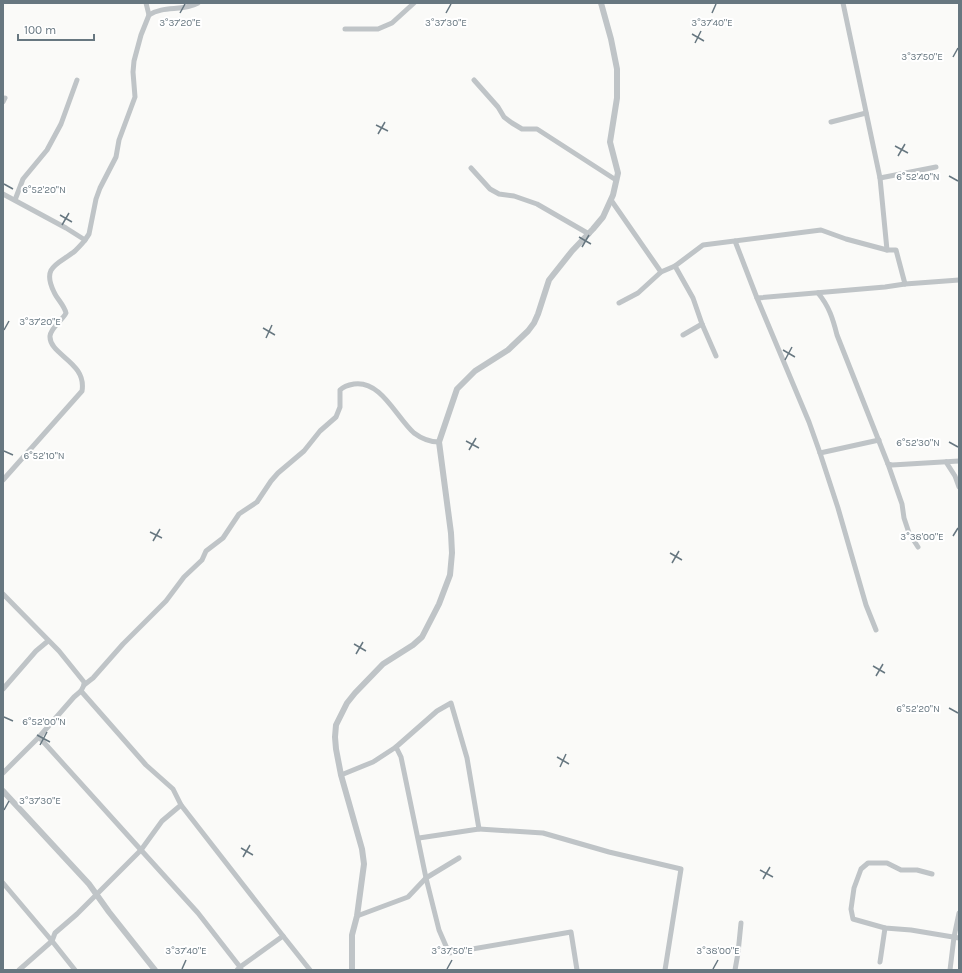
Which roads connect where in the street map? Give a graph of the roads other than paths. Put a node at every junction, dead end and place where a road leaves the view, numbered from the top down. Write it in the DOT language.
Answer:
graph roads {
  1 [pos="146,3"];
  2 [pos="198,3"];
  3 [pos="414,3"];
  4 [pos="601,3"];
  5 [pos="843,3"];
  6 [pos="149,15"];
  7 [pos="345,29"];
  8 [pos="77,80"];
  9 [pos="474,80"];
  10 [pos="866,113"];
  11 [pos="831,122"];
  12 [pos="936,167"];
  13 [pos="471,168"];
  14 [pos="880,178"];
  15 [pos="616,180"];
  16 [pos="3,194"];
  17 [pos="15,200"];
  18 [pos="611,200"];
  19 [pos="588,234"];
  20 [pos="85,240"];
  21 [pos="735,241"];
  22 [pos="887,250"];
  23 [pos="675,266"];
  24 [pos="661,272"];
  25 [pos="959,280"];
  26 [pos="905,284"];
  27 [pos="818,293"];
  28 [pos="757,298"];
  29 [pos="619,303"];
  30 [pos="702,324"];
  31 [pos="683,335"];
  32 [pos="716,356"];
  33 [pos="878,440"];
  34 [pos="439,442"];
  35 [pos="820,453"];
  36 [pos="959,461"];
  37 [pos="946,462"];
  38 [pos="888,464"];
  39 [pos="3,480"];
  40 [pos="959,487"];
  41 [pos="918,547"];
  42 [pos="3,594"];
  43 [pos="876,630"];
  44 [pos="48,641"];
  45 [pos="84,685"];
  46 [pos="3,689"];
  47 [pos="81,691"];
  48 [pos="39,737"];
  49 [pos="396,747"];
  50 [pos="3,773"];
  51 [pos="341,775"];
  52 [pos="3,791"];
  53 [pos="181,805"];
  54 [pos="480,829"];
  55 [pos="419,838"];
  56 [pos="141,850"];
  57 [pos="459,858"];
  58 [pos="932,874"];
  59 [pos="426,878"];
  60 [pos="3,883"];
  61 [pos="96,894"];
  62 [pos="959,913"];
  63 [pos="357,916"];
  64 [pos="742,923"];
  65 [pos="886,928"];
  66 [pos="283,936"];
  67 [pos="956,938"];
  68 [pos="52,941"];
  69 [pos="880,962"];
  70 [pos="239,969"];
  71 [pos="19,970"];
  72 [pos="75,970"];
  73 [pos="155,970"];
  74 [pos="310,970"];
  75 [pos="352,970"];
  76 [pos="577,970"];
  77 [pos="665,970"];
  78 [pos="735,970"];
  79 [pos="950,970"];
  1 -- 6 [label="street"];
  2 -- 6 [label="street"];
  3 -- 7 [label="street"];
  4 -- 15 [label="street"];
  5 -- 10 [label="street"];
  6 -- 20 [label="street"];
  8 -- 17 [label="street"];
  9 -- 15 [label="street"];
  10 -- 11 [label="street"];
  10 -- 14 [label="street"];
  12 -- 14 [label="street"];
  13 -- 19 [label="street"];
  14 -- 22 [label="street"];
  15 -- 18 [label="street"];
  16 -- 17 [label="street"];
  17 -- 20 [label="street"];
  18 -- 19 [label="street"];
  18 -- 24 [label="street"];
  19 -- 34 [label="street"];
  20 -- 39 [label="street"];
  21 -- 22 [label="street"];
  21 -- 23 [label="street"];
  21 -- 28 [label="street"];
  22 -- 26 [label="street"];
  23 -- 24 [label="street"];
  23 -- 30 [label="street"];
  24 -- 29 [label="street"];
  25 -- 26 [label="street"];
  26 -- 27 [label="street"];
  27 -- 28 [label="street"];
  27 -- 33 [label="street"];
  28 -- 35 [label="street"];
  30 -- 31 [label="street"];
  30 -- 32 [label="street"];
  33 -- 35 [label="street"];
  33 -- 38 [label="street"];
  34 -- 45 [label="street"];
  34 -- 51 [label="street"];
  35 -- 43 [label="street"];
  36 -- 37 [label="street"];
  37 -- 38 [label="street"];
  37 -- 40 [label="street"];
  38 -- 41 [label="street"];
  42 -- 44 [label="street"];
  44 -- 45 [label="street"];
  44 -- 46 [label="street"];
  45 -- 47 [label="street"];
  47 -- 48 [label="street"];
  47 -- 53 [label="street"];
  48 -- 50 [label="street"];
  48 -- 56 [label="street"];
  49 -- 51 [label="street"];
  49 -- 54 [label="street"];
  49 -- 55 [label="street"];
  51 -- 63 [label="street"];
  52 -- 61 [label="street"];
  53 -- 56 [label="street"];
  53 -- 66 [label="street"];
  54 -- 55 [label="street"];
  54 -- 77 [label="street"];
  55 -- 59 [label="street"];
  56 -- 61 [label="street"];
  56 -- 70 [label="street"];
  57 -- 59 [label="street"];
  58 -- 65 [label="street"];
  59 -- 63 [label="street"];
  59 -- 76 [label="street"];
  60 -- 68 [label="street"];
  61 -- 68 [label="street"];
  61 -- 73 [label="street"];
  62 -- 67 [label="street"];
  63 -- 75 [label="street"];
  64 -- 78 [label="street"];
  65 -- 67 [label="street"];
  65 -- 69 [label="street"];
  66 -- 70 [label="street"];
  66 -- 74 [label="street"];
  67 -- 79 [label="street"];
  68 -- 71 [label="street"];
  68 -- 72 [label="street"];
}
